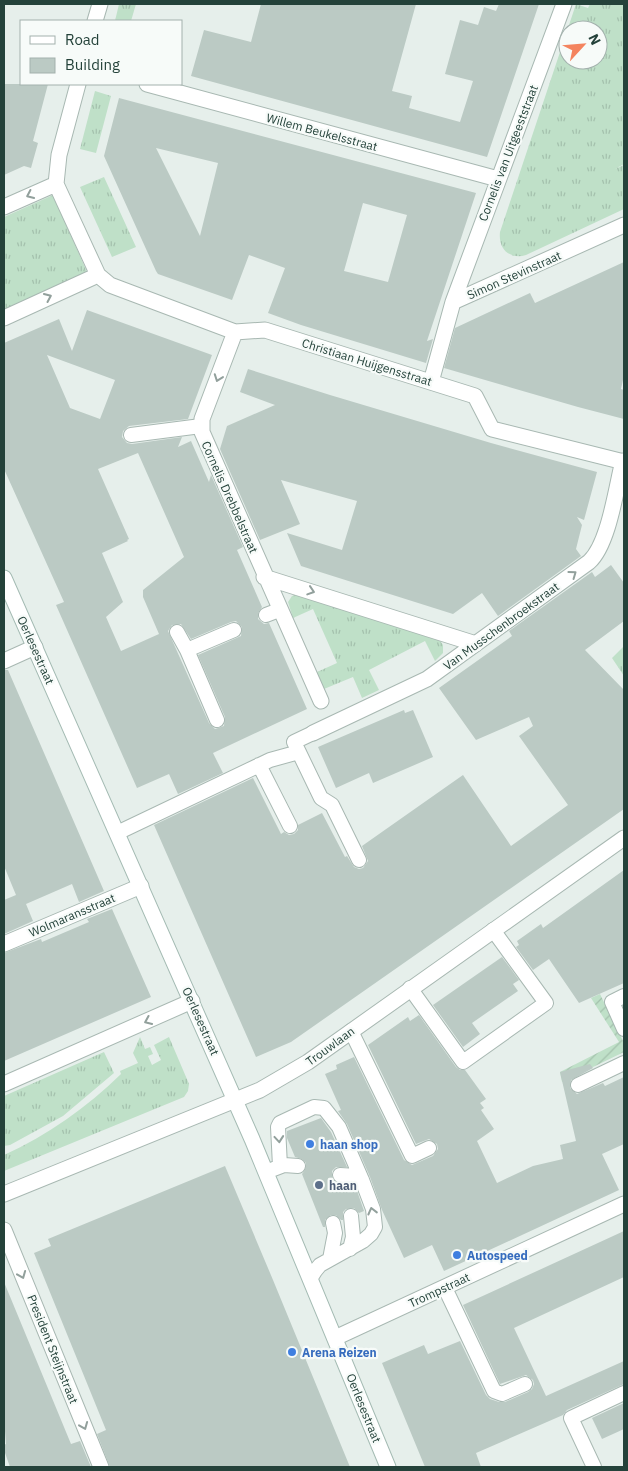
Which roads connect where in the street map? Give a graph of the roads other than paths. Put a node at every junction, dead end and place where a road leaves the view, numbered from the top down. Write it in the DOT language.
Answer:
graph roads {
  1 [pos="100,4"];
  2 [pos="564,4"];
  3 [pos="95,20"];
  4 [pos="78,85"];
  5 [pos="151,85"];
  6 [pos="498,179"];
  7 [pos="56,184"];
  8 [pos="4,207"];
  9 [pos="624,225"];
  10 [pos="98,275"];
  11 [pos="453,302"];
  12 [pos="4,318"];
  13 [pos="235,332"];
  14 [pos="431,382"];
  15 [pos="201,426"];
  16 [pos="131,435"];
  17 [pos="623,462"];
  18 [pos="264,577"];
  19 [pos="4,578"];
  20 [pos="234,630"];
  21 [pos="176,632"];
  22 [pos="476,644"];
  23 [pos="35,647"];
  24 [pos="187,650"];
  25 [pos="4,661"];
  26 [pos="321,701"];
  27 [pos="218,720"];
  28 [pos="313,732"];
  29 [pos="299,752"];
  30 [pos="259,765"];
  31 [pos="290,826"];
  32 [pos="117,833"];
  33 [pos="624,838"];
  34 [pos="359,860"];
  35 [pos="141,886"];
  36 [pos="493,930"];
  37 [pos="4,944"];
  38 [pos="410,988"];
  39 [pos="624,996"];
  40 [pos="192,1001"];
  41 [pos="624,1029"];
  42 [pos="351,1031"];
  43 [pos="624,1063"];
  44 [pos="4,1084"];
  45 [pos="578,1085"];
  46 [pos="235,1101"];
  47 [pos="429,1148"];
  48 [pos="298,1166"];
  49 [pos="273,1169"];
  50 [pos="340,1175"];
  51 [pos="362,1180"];
  52 [pos="4,1194"];
  53 [pos="624,1204"];
  54 [pos="351,1216"];
  55 [pos="333,1223"];
  56 [pos="4,1230"];
  57 [pos="350,1249"];
  58 [pos="330,1259"];
  59 [pos="310,1279"];
  60 [pos="445,1288"];
  61 [pos="335,1338"];
  62 [pos="525,1384"];
  63 [pos="624,1393"];
  64 [pos="101,1467"];
  65 [pos="388,1467"];
  66 [pos="594,1467"];
  1 -- 3 [label="street"];
  2 -- 6 [label="street, Cornelis van Uitgeeststraat"];
  4 -- 7 [label="street"];
  5 -- 6 [label="street, Willem Beukelsstraat"];
  6 -- 11 [label="street, Cornelis van Uitgeeststraat"];
  7 -- 8 [label="street, one-way"];
  7 -- 10 [label="street"];
  9 -- 11 [label="street, Simon Stevinstraat"];
  12 -- 10 [label="street, one-way"];
  10 -- 13 [label="street, Christiaan Huijgensstraat"];
  11 -- 14 [label="street, Simon Stevinstraat"];
  13 -- 14 [label="street, Christiaan Huijgensstraat"];
  13 -- 15 [label="street, Cornelis Drebbelstraat, one-way"];
  14 -- 17 [label="street, Christiaan Huijgensstraat"];
  15 -- 16 [label="lane"];
  15 -- 18 [label="street, Cornelis Drebbelstraat"];
  22 -- 17 [label="street, Van Musschenbroekstraat, one-way"];
  18 -- 22 [label="street, one-way"];
  18 -- 26 [label="street, Cornelis Drebbelstraat"];
  19 -- 23 [label="street, Oerlesestraat"];
  20 -- 24 [label="lane"];
  21 -- 24 [label="lane"];
  22 -- 28 [label="street, Van Musschenbroekstraat"];
  23 -- 25 [label="street"];
  23 -- 32 [label="street, Oerlesestraat"];
  24 -- 27 [label="lane"];
  28 -- 29 [label="lane"];
  29 -- 30 [label="lane"];
  29 -- 34 [label="lane"];
  30 -- 31 [label="lane"];
  30 -- 32 [label="lane"];
  32 -- 35 [label="street, Oerlesestraat"];
  33 -- 36 [label="street, Trouwlaan"];
  35 -- 37 [label="street, Wolmaransstraat"];
  35 -- 40 [label="street, Oerlesestraat"];
  36 -- 38 [label="street, Trouwlaan"];
  36 -- 38 [label="lane"];
  38 -- 42 [label="street, Trouwlaan"];
  39 -- 41 [label="lane"];
  40 -- 44 [label="street, one-way"];
  40 -- 46 [label="street, Oerlesestraat"];
  42 -- 46 [label="street, Trouwlaan"];
  42 -- 47 [label="lane"];
  43 -- 45 [label="lane"];
  46 -- 49 [label="street, Oerlesestraat"];
  46 -- 52 [label="street, Trouwlaan"];
  48 -- 49 [label="lane"];
  51 -- 49 [label="lane, one-way"];
  49 -- 59 [label="street, Oerlesestraat"];
  50 -- 51 [label="lane"];
  57 -- 51 [label="lane, one-way"];
  53 -- 60 [label="street, Trompstraat"];
  54 -- 57 [label="lane"];
  55 -- 58 [label="lane"];
  56 -- 64 [label="street, President Steijnstraat, one-way"];
  57 -- 58 [label="lane"];
  58 -- 59 [label="lane"];
  59 -- 61 [label="street, Oerlesestraat"];
  60 -- 61 [label="street, Trompstraat"];
  60 -- 62 [label="lane"];
  61 -- 65 [label="street, Oerlesestraat"];
  63 -- 66 [label="lane"];
}
